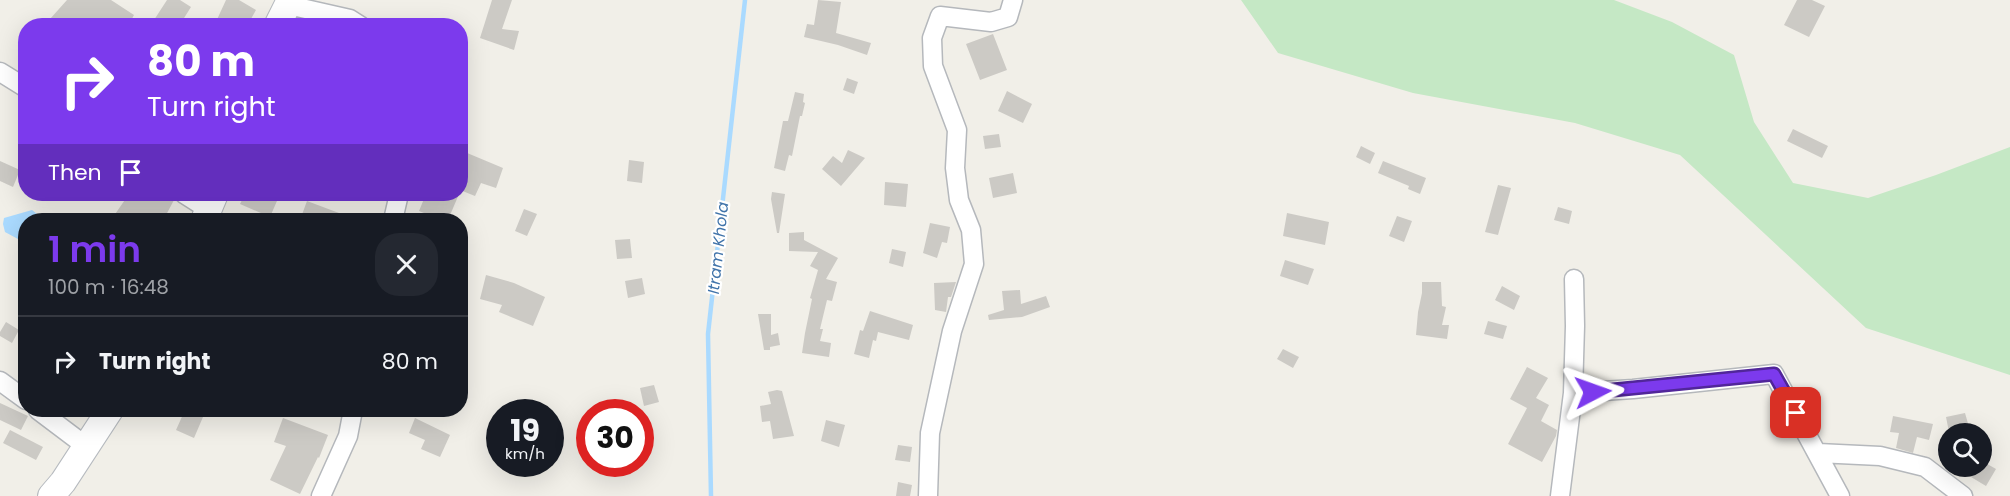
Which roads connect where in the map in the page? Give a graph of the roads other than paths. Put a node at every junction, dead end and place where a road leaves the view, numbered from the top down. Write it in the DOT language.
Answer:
graph roads {
  1 [pos="1012,0"];
  2 [pos="285,10"];
  3 [pos="343,18"];
  4 [pos="0,72"];
  5 [pos="18,83"];
  6 [pos="1574,279"];
  7 [pos="0,381"];
  8 [pos="1573,393"];
  9 [pos="18,394"];
  10 [pos="47,417"];
  11 [pos="106,417"];
  12 [pos="352,417"];
  13 [pos="87,447"];
  14 [pos="1818,453"];
  15 [pos="51,496"];
  16 [pos="321,496"];
  17 [pos="928,496"];
  18 [pos="1560,496"];
  19 [pos="1840,496"];
  20 [pos="1963,496"];
  1 -- 17 [label="street"];
  2 -- 3 [label="street"];
  4 -- 5 [label="street"];
  6 -- 8 [label="street"];
  7 -- 9 [label="street"];
  8 -- 14 [label="street"];
  8 -- 18 [label="street"];
  10 -- 13 [label="street"];
  11 -- 13 [label="main road"];
  12 -- 16 [label="street"];
  13 -- 15 [label="main road"];
  14 -- 19 [label="street"];
  14 -- 20 [label="street"];
}
